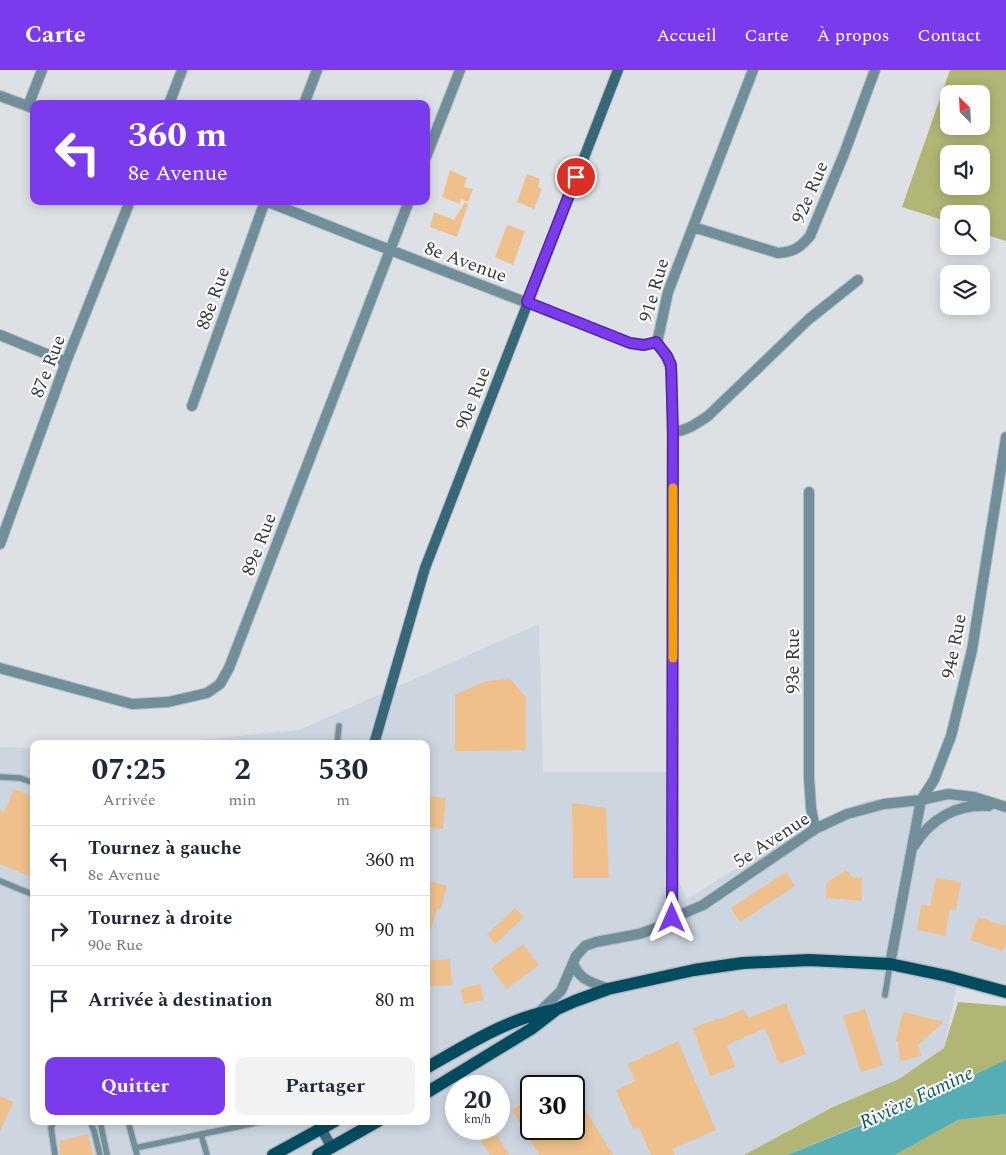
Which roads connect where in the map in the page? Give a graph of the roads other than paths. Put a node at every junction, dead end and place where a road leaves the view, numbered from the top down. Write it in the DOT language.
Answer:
graph roads {
  1 [pos="42,70"];
  2 [pos="182,70"];
  3 [pos="317,70"];
  4 [pos="460,70"];
  5 [pos="618,70"];
  6 [pos="753,70"];
  7 [pos="875,70"];
  8 [pos="0,96"];
  9 [pos="33,100"];
  10 [pos="170,100"];
  11 [pos="306,100"];
  12 [pos="30,108"];
  13 [pos="430,148"];
  14 [pos="128,205"];
  15 [pos="264,205"];
  16 [pos="275,205"];
  17 [pos="407,205"];
  18 [pos="693,227"];
  19 [pos="390,251"];
  20 [pos="858,280"];
  21 [pos="527,302"];
  22 [pos="0,335"];
  23 [pos="656,342"];
  24 [pos="66,362"];
  25 [pos="192,406"];
  26 [pos="673,432"];
  27 [pos="1006,437"];
  28 [pos="810,492"];
  29 [pos="1,541"];
  30 [pos="0,668"];
  31 [pos="339,726"];
  32 [pos="337,740"];
  33 [pos="375,740"];
  34 [pos="0,777"];
  35 [pos="30,782"];
  36 [pos="921,800"];
  37 [pos="1006,806"];
  38 [pos="815,829"];
  39 [pos="910,854"];
  40 [pos="0,881"];
  41 [pos="30,893"];
  42 [pos="672,918"];
  43 [pos="573,964"];
  44 [pos="890,964"];
  45 [pos="608,989"];
  46 [pos="1006,992"];
  47 [pos="885,995"];
  48 [pos="557,1009"];
  49 [pos="538,1013"];
  50 [pos="430,1066"];
  51 [pos="430,1091"];
  52 [pos="52,1125"];
  53 [pos="92,1125"];
  54 [pos="101,1125"];
  55 [pos="129,1125"];
  56 [pos="245,1125"];
  57 [pos="319,1125"];
  58 [pos="372,1125"];
  59 [pos="201,1134"];
  60 [pos="135,1148"];
  61 [pos="334,1151"];
  62 [pos="55,1155"];
  63 [pos="100,1155"];
  64 [pos="107,1155"];
  65 [pos="137,1155"];
  66 [pos="207,1155"];
  67 [pos="273,1155"];
  68 [pos="318,1155"];
  1 -- 9 [label="street"];
  2 -- 10 [label="street"];
  3 -- 11 [label="street"];
  4 -- 13 [label="street"];
  5 -- 21 [label="street, 90e Rue"];
  6 -- 18 [label="street, 91e Rue"];
  7 -- 18 [label="street, 92e Rue"];
  8 -- 12 [label="street"];
  14 -- 24 [label="street, 87e Rue"];
  15 -- 25 [label="street, 88e Rue"];
  16 -- 19 [label="street, 8e Avenue"];
  17 -- 19 [label="street, 89e Rue"];
  18 -- 23 [label="street, 91e Rue"];
  19 -- 21 [label="street, 8e Avenue"];
  19 -- 30 [label="street, 89e Rue"];
  20 -- 26 [label="street"];
  21 -- 23 [label="street, 8e Avenue"];
  21 -- 33 [label="street, 90e Rue"];
  22 -- 24 [label="street"];
  23 -- 26 [label="street, 91e Rue"];
  24 -- 29 [label="street, 87e Rue"];
  26 -- 42 [label="street, 91e Rue"];
  27 -- 36 [label="street, 94e Rue"];
  28 -- 38 [label="street, 93e Rue"];
  31 -- 32 [label="lane"];
  34 -- 35 [label="lane"];
  36 -- 37 [label="street, 5e Avenue"];
  36 -- 38 [label="street, 5e Avenue"];
  36 -- 39 [label="street, 94e Rue"];
  37 -- 39 [label="street, 94e Rue"];
  38 -- 42 [label="street, 5e Avenue"];
  39 -- 44 [label="street, 94e Rue"];
  40 -- 41 [label="lane"];
  42 -- 43 [label="street, 5e Avenue"];
  43 -- 45 [label="street"];
  43 -- 49 [label="street, 5e Avenue"];
  44 -- 45 [label="main road"];
  44 -- 46 [label="main road"];
  44 -- 47 [label="lane"];
  45 -- 48 [label="main road"];
  48 -- 49 [label="main road"];
  48 -- 51 [label="main road"];
  49 -- 50 [label="main road"];
  52 -- 62 [label="lane"];
  53 -- 63 [label="lane"];
  54 -- 64 [label="lane"];
  55 -- 60 [label="lane"];
  56 -- 59 [label="lane"];
  57 -- 61 [label="street"];
  57 -- 67 [label="main road"];
  58 -- 61 [label="main road"];
  59 -- 60 [label="lane"];
  59 -- 66 [label="lane"];
  60 -- 65 [label="lane"];
  61 -- 68 [label="main road"];
}
